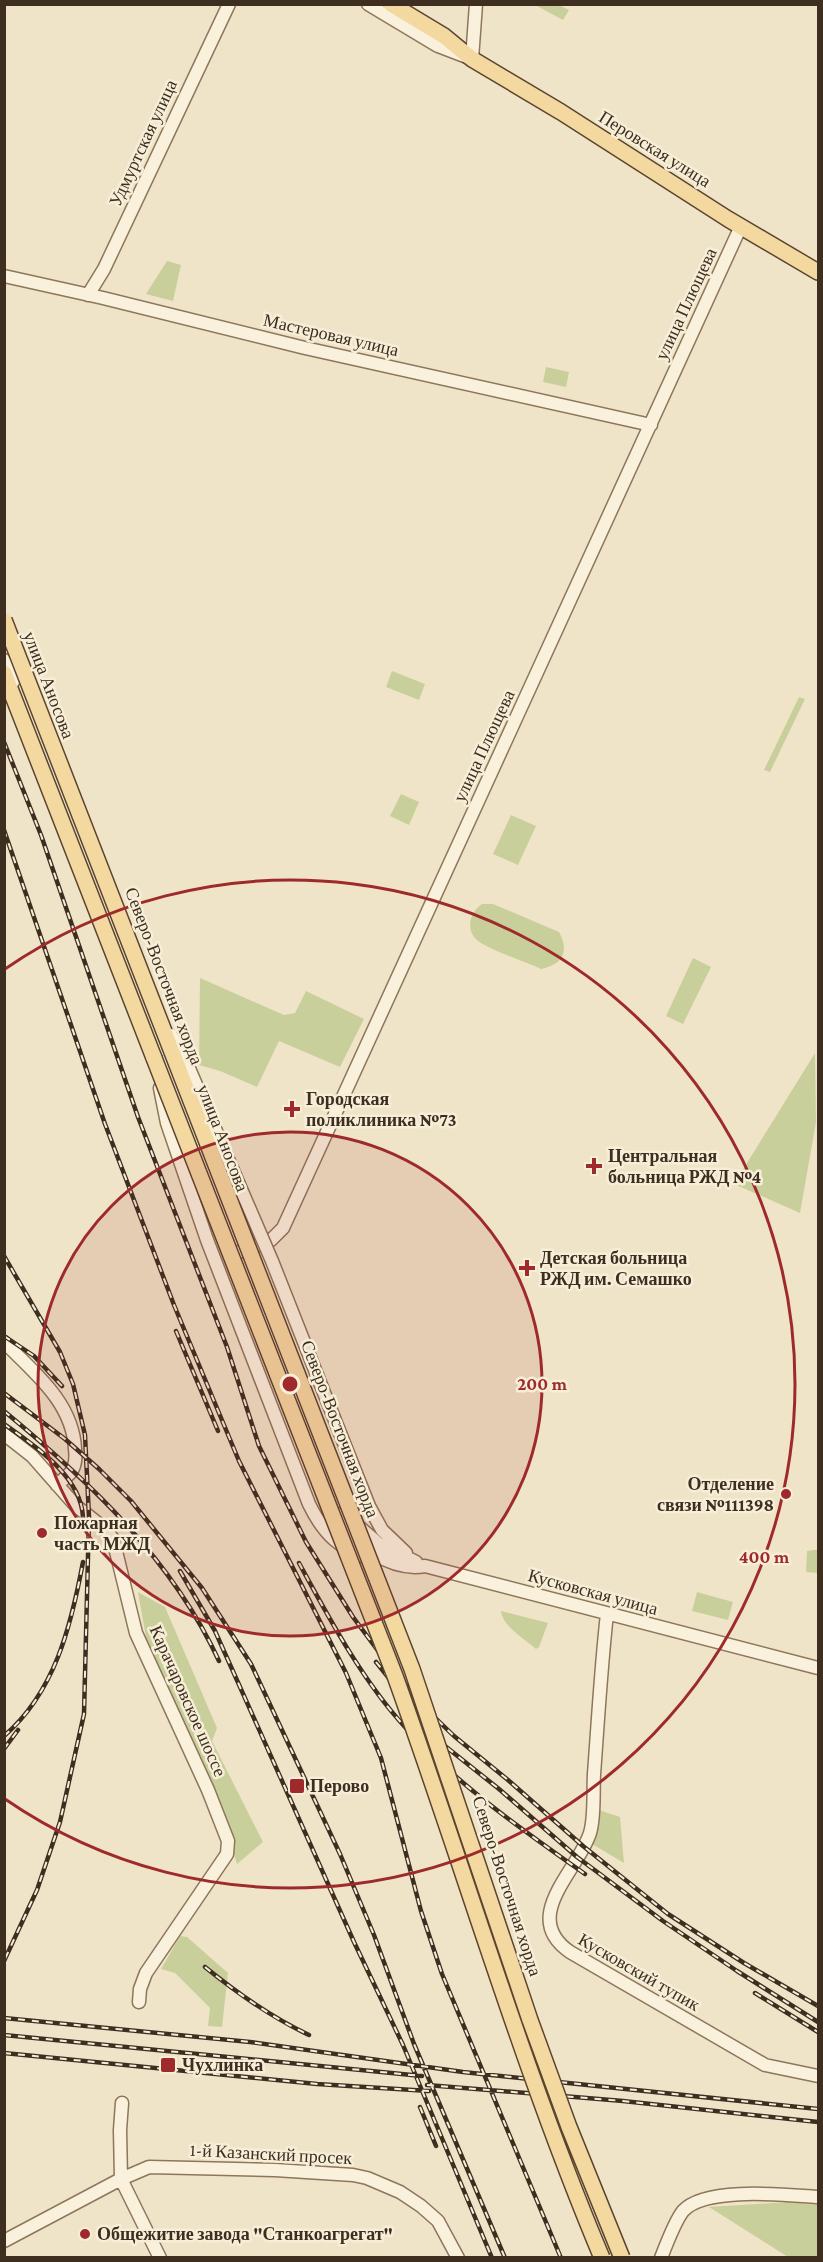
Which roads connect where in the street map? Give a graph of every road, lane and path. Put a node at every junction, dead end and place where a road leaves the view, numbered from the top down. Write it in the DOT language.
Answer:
graph roads {
  1 [pos="229,4"];
  2 [pos="368,4"];
  3 [pos="391,4"];
  4 [pos="476,4"];
  5 [pos="472,58"];
  6 [pos="741,226"];
  7 [pos="819,272"];
  8 [pos="4,276"];
  9 [pos="88,295"];
  10 [pos="651,425"];
  11 [pos="7,626"];
  12 [pos="4,660"];
  13 [pos="4,673"];
  14 [pos="154,1005"];
  15 [pos="154,1058"];
  16 [pos="247,1249"];
  17 [pos="234,1254"];
  18 [pos="4,1342"];
  19 [pos="4,1434"];
  20 [pos="57,1485"];
  21 [pos="362,1544"];
  22 [pos="387,1560"];
  23 [pos="419,1563"];
  24 [pos="607,1614"];
  25 [pos="819,1668"];
  26 [pos="139,2002"];
  27 [pos="819,2076"];
  28 [pos="122,2103"];
  29 [pos="121,2179"];
  30 [pos="819,2198"];
  31 [pos="4,2241"];
  32 [pos="160,2258"];
  33 [pos="458,2258"];
  34 [pos="602,2258"];
  35 [pos="622,2258"];
  36 [pos="661,2258"];
  1 -- 9 [label="street, Удмуртская улица"];
  2 -- 5 [label="street, Перовская улица"];
  3 -- 5 [label="main road, Перовская улица"];
  4 -- 5 [label="street"];
  5 -- 6 [label="main road, Перовская улица"];
  6 -- 7 [label="main road, Перовская улица"];
  6 -- 10 [label="street, улица Плющева"];
  8 -- 9 [label="street, Мастеровая улица"];
  9 -- 10 [label="street, Мастеровая улица"];
  10 -- 16 [label="street, улица Плющева"];
  11 -- 14 [label="main road, Северо-Восточная хорда, bridge"];
  11 -- 16 [label="street, улица Аносова"];
  12 -- 17 [label="street, улица Аносова"];
  13 -- 15 [label="main road, Северо-Восточная хорда"];
  14 -- 23 [label="street, bridge"];
  14 -- 35 [label="main road, Северо-Восточная хорда, bridge"];
  15 -- 22 [label="street, bridge"];
  15 -- 34 [label="main road, Северо-Восточная хорда, bridge"];
  16 -- 17 [label="street, улица Плющева"];
  16 -- 23 [label="street, улица Аносова"];
  17 -- 21 [label="street, улица Аносова"];
  18 -- 20 [label="street"];
  19 -- 20 [label="street, Карачаровское шоссе"];
  20 -- 26 [label="street, Карачаровское шоссе"];
  21 -- 22 [label="street, Кусковская улица"];
  22 -- 23 [label="street, Кусковская улица"];
  23 -- 24 [label="street, Кусковская улица"];
  24 -- 25 [label="street, Кусковская улица"];
  24 -- 27 [label="street, Кусковский тупик"];
  28 -- 29 [label="street"];
  29 -- 31 [label="street, 1-й Казанский просек"];
  29 -- 32 [label="street"];
  29 -- 33 [label="street, 1-й Казанский просек"];
  30 -- 36 [label="street"];
}
